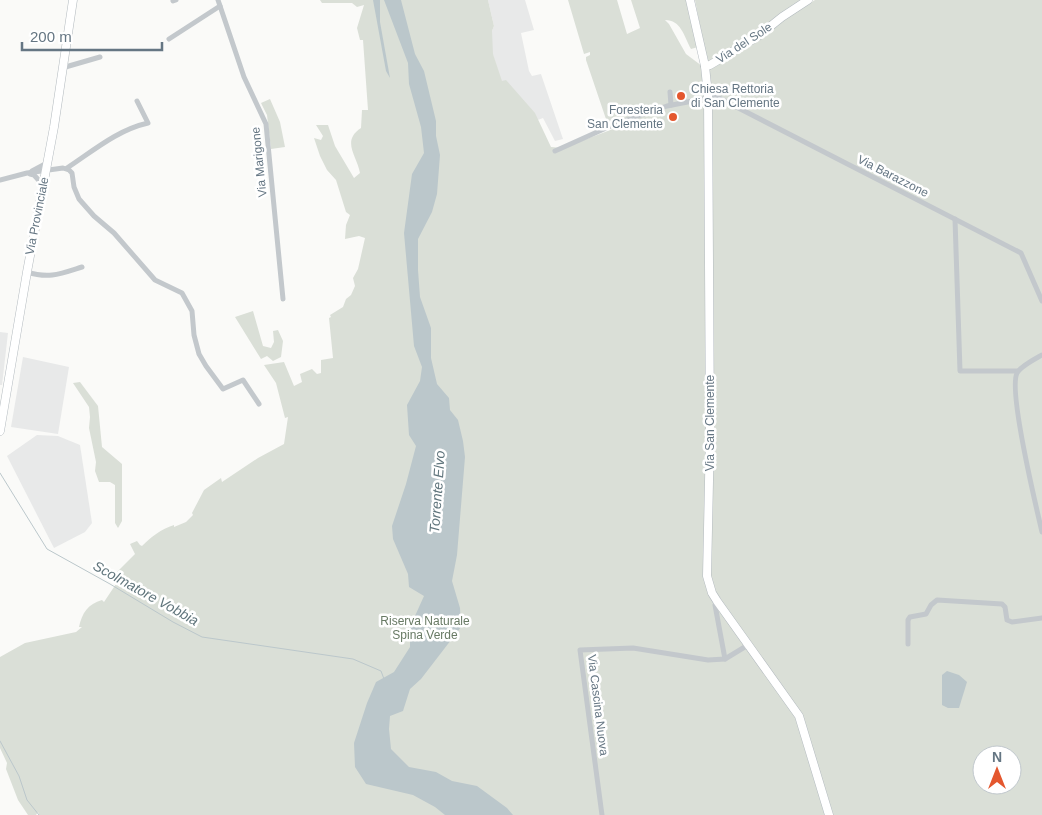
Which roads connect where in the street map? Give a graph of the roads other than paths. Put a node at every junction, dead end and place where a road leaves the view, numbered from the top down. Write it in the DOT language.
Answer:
graph roads {
  1 [pos="73,0"];
  2 [pos="690,0"];
  3 [pos="808,0"];
  4 [pos="219,3"];
  5 [pos="169,39"];
  6 [pos="100,57"];
  7 [pos="705,66"];
  8 [pos="62,68"];
  9 [pos="670,92"];
  10 [pos="708,97"];
  11 [pos="137,101"];
  12 [pos="671,105"];
  13 [pos="555,151"];
  14 [pos="47,167"];
  15 [pos="67,168"];
  16 [pos="27,173"];
  17 [pos="0,180"];
  18 [pos="43,184"];
  19 [pos="955,219"];
  20 [pos="82,267"];
  21 [pos="27,272"];
  22 [pos="283,299"];
  23 [pos="1042,301"];
  24 [pos="1042,355"];
  25 [pos="1018,371"];
  26 [pos="260,404"];
  27 [pos="0,431"];
  28 [pos="1042,532"];
  29 [pos="717,601"];
  30 [pos="1042,618"];
  31 [pos="908,644"];
  32 [pos="748,645"];
  33 [pos="725,659"];
  34 [pos="602,815"];
  35 [pos="829,815"];
  1 -- 8 [label="street, Via Provinciale"];
  2 -- 7 [label="street, Via San Clemente"];
  3 -- 7 [label="street, Via del Sole"];
  4 -- 5 [label="street"];
  4 -- 22 [label="street, Via Marigone"];
  6 -- 8 [label="street"];
  7 -- 10 [label="street, Via San Clemente"];
  8 -- 14 [label="street, Via Provinciale"];
  9 -- 12 [label="street"];
  10 -- 12 [label="street"];
  10 -- 19 [label="street, Via Barazzone"];
  10 -- 29 [label="street, Via San Clemente"];
  11 -- 15 [label="street"];
  12 -- 13 [label="street"];
  14 -- 15 [label="street"];
  14 -- 16 [label="street"];
  14 -- 18 [label="street, Via Provinciale"];
  15 -- 26 [label="street"];
  16 -- 17 [label="street"];
  16 -- 18 [label="street"];
  18 -- 21 [label="street, Via Provinciale"];
  19 -- 23 [label="street, Via Barazzone"];
  19 -- 25 [label="street"];
  20 -- 21 [label="street"];
  21 -- 27 [label="street, Via Provinciale"];
  24 -- 25 [label="street"];
  25 -- 28 [label="street"];
  29 -- 32 [label="street, Via San Clemente"];
  29 -- 33 [label="street"];
  30 -- 31 [label="street"];
  32 -- 33 [label="street"];
  32 -- 35 [label="street, Via San Clemente"];
  33 -- 34 [label="street, Via Cascina Nuova"];
}
